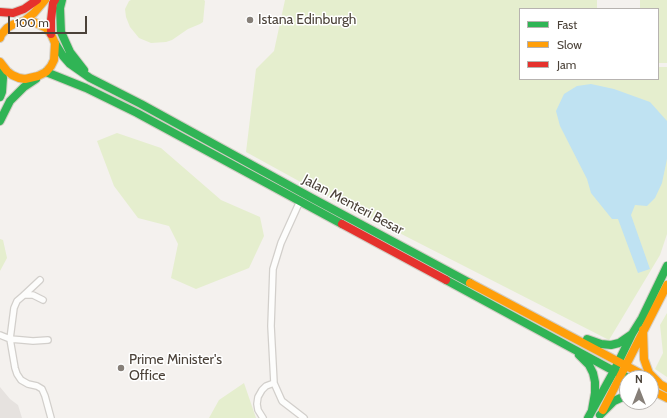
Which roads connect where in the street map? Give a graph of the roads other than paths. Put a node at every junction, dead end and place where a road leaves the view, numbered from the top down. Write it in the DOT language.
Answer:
graph roads {
  1 [pos="37,0"];
  2 [pos="45,0"];
  3 [pos="55,0"];
  4 [pos="62,0"];
  5 [pos="0,12"];
  6 [pos="24,21"];
  7 [pos="0,22"];
  8 [pos="14,24"];
  9 [pos="51,34"];
  10 [pos="0,38"];
  11 [pos="55,44"];
  12 [pos="0,63"];
  13 [pos="42,74"];
  14 [pos="90,78"];
  15 [pos="0,97"];
  16 [pos="141,104"];
  17 [pos="137,113"];
  18 [pos="0,121"];
  19 [pos="300,202"];
  20 [pos="667,266"];
  21 [pos="40,280"];
  22 [pos="667,285"];
  23 [pos="24,295"];
  24 [pos="43,300"];
  25 [pos="557,329"];
  26 [pos="644,330"];
  27 [pos="632,334"];
  28 [pos="0,335"];
  29 [pos="10,339"];
  30 [pos="48,340"];
  31 [pos="571,348"];
  32 [pos="622,363"];
  33 [pos="622,370"];
  34 [pos="634,370"];
  35 [pos="648,370"];
  36 [pos="619,372"];
  37 [pos="619,378"];
  38 [pos="619,380"];
  39 [pos="274,382"];
  40 [pos="659,383"];
  41 [pos="667,388"];
  42 [pos="619,399"];
  43 [pos="592,410"];
  44 [pos="600,416"];
  45 [pos="51,418"];
  46 [pos="263,418"];
  47 [pos="304,418"];
  48 [pos="588,418"];
  1 -- 5 [label="main road"];
  2 -- 6 [label="main road"];
  3 -- 9 [label="main road"];
  4 -- 14 [label="main road"];
  6 -- 8 [label="main road"];
  6 -- 9 [label="main road"];
  7 -- 8 [label="main road"];
  8 -- 10 [label="main road"];
  9 -- 11 [label="main road, Jalan Menteri Besar"];
  11 -- 13 [label="main road"];
  11 -- 14 [label="main road, Jalan Menteri Besar"];
  12 -- 13 [label="main road"];
  12 -- 15 [label="main road"];
  13 -- 17 [label="main road, Jalan Menteri Besar"];
  13 -- 18 [label="main road"];
  14 -- 16 [label="main road, Jalan Menteri Besar"];
  16 -- 17 [label="main road"];
  16 -- 25 [label="main road, Jalan Menteri Besar"];
  17 -- 19 [label="main road, Jalan Menteri Besar"];
  19 -- 31 [label="main road, Jalan Menteri Besar"];
  19 -- 39 [label="street"];
  20 -- 27 [label="main road"];
  21 -- 23 [label="street"];
  22 -- 26 [label="main road"];
  23 -- 24 [label="street"];
  23 -- 29 [label="street"];
  25 -- 27 [label="main road"];
  25 -- 32 [label="main road, Jalan Menteri Besar"];
  26 -- 32 [label="main road"];
  26 -- 35 [label="main road"];
  27 -- 32 [label="main road"];
  28 -- 29 [label="street"];
  29 -- 30 [label="street"];
  29 -- 45 [label="street"];
  31 -- 36 [label="main road, Jalan Menteri Besar"];
  31 -- 43 [label="main road"];
  32 -- 33 [label="main road"];
  32 -- 34 [label="main road, Jalan Menteri Besar"];
  37 -- 43 [label="main road"];
  38 -- 44 [label="main road"];
  39 -- 46 [label="street"];
  39 -- 47 [label="street"];
  40 -- 41 [label="main road, Jalan Menteri Besar"];
  42 -- 44 [label="main road"];
  43 -- 48 [label="main road"];
}
